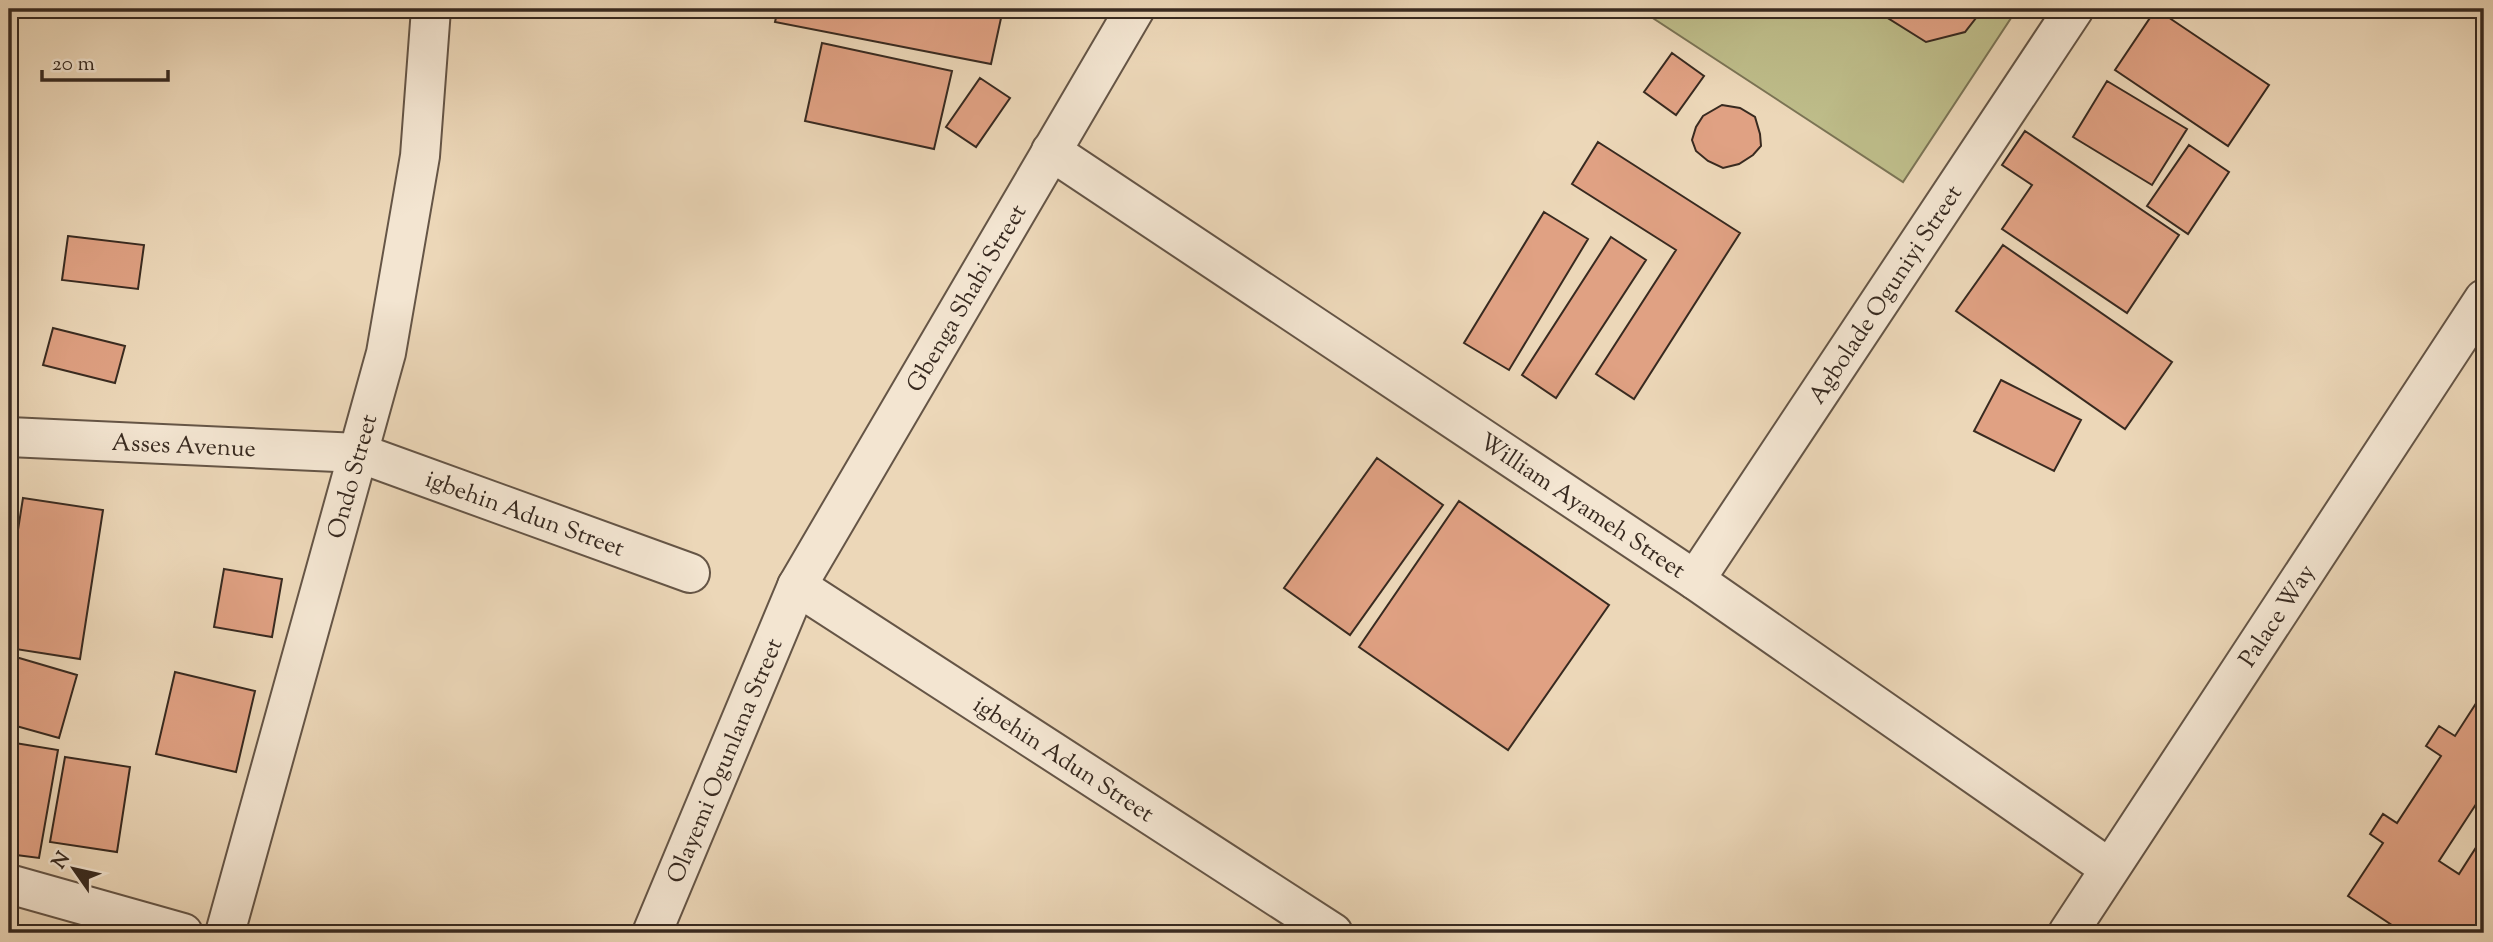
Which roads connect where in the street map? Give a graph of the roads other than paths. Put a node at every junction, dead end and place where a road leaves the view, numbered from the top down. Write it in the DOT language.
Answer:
graph roads {
  1 [pos="431,9"];
  2 [pos="1135,9"];
  3 [pos="2074,9"];
  4 [pos="1051,151"];
  5 [pos="2484,299"];
  6 [pos="9,437"];
  7 [pos="359,453"];
  8 [pos="690,573"];
  9 [pos="1695,580"];
  10 [pos="797,586"];
  11 [pos="2109,868"];
  12 [pos="9,884"];
  13 [pos="183,933"];
  14 [pos="225,933"];
  15 [pos="652,933"];
  16 [pos="1333,933"];
  17 [pos="2068,933"];
  1 -- 7 [label="street, Ondo Street"];
  2 -- 4 [label="street, Gbenga Shabi Street"];
  3 -- 9 [label="street, Agbolade Oguniyi Street"];
  4 -- 9 [label="street, William Ayameh Street"];
  4 -- 10 [label="street, Gbenga Shabi Street"];
  5 -- 11 [label="street, Palace Way"];
  6 -- 7 [label="street, Asses Avenue"];
  7 -- 8 [label="street, igbehin Adun Street"];
  7 -- 14 [label="street, Ondo Street"];
  9 -- 11 [label="street, William Ayameh Street"];
  10 -- 15 [label="street, Olayemi Ogunlana Street"];
  10 -- 16 [label="street, igbehin Adun Street"];
  11 -- 17 [label="street, Palace Way"];
  12 -- 13 [label="street"];
}
